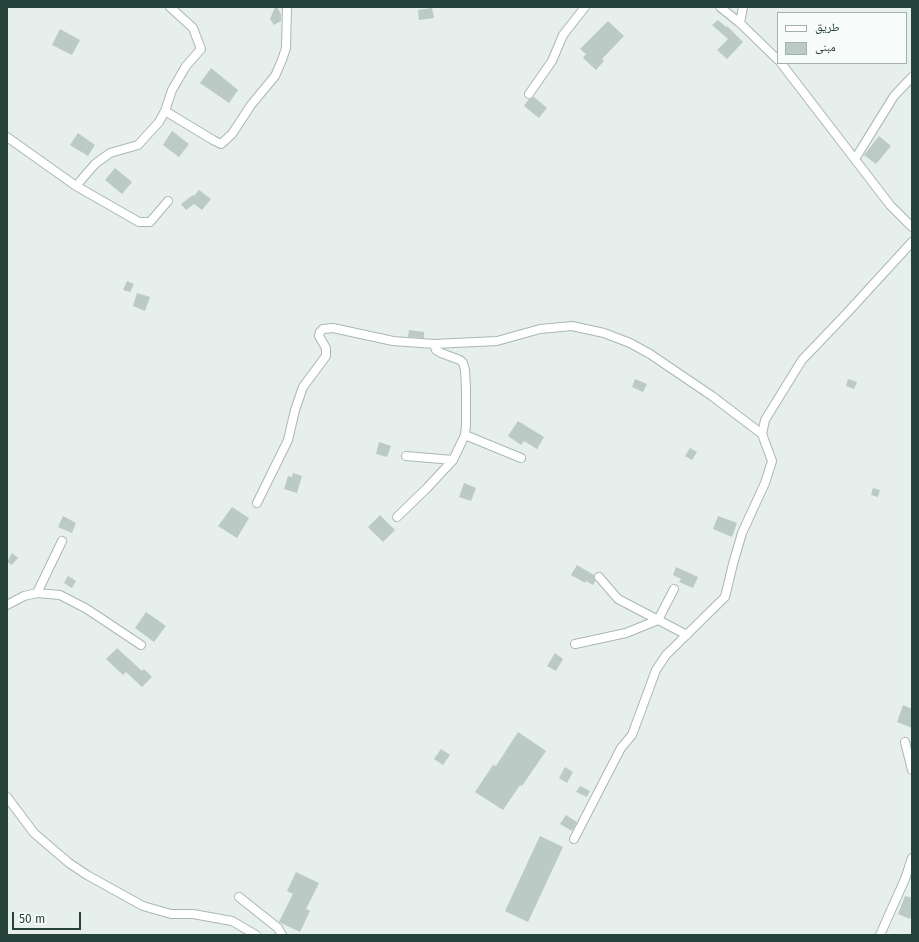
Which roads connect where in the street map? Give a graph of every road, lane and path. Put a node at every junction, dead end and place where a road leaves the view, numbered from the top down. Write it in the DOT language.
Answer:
graph roads {
  1 [pos="170,7"];
  2 [pos="287,7"];
  3 [pos="585,7"];
  4 [pos="720,7"];
  5 [pos="743,7"];
  6 [pos="740,22"];
  7 [pos="777,59"];
  8 [pos="781,64"];
  9 [pos="912,76"];
  10 [pos="529,94"];
  11 [pos="165,111"];
  12 [pos="7,137"];
  13 [pos="855,159"];
  14 [pos="76,186"];
  15 [pos="168,201"];
  16 [pos="912,227"];
  17 [pos="912,242"];
  18 [pos="434,344"];
  19 [pos="762,434"];
  20 [pos="464,435"];
  21 [pos="406,456"];
  22 [pos="521,458"];
  23 [pos="453,460"];
  24 [pos="257,503"];
  25 [pos="397,517"];
  26 [pos="62,540"];
  27 [pos="599,577"];
  28 [pos="674,589"];
  29 [pos="37,593"];
  30 [pos="7,605"];
  31 [pos="658,620"];
  32 [pos="687,635"];
  33 [pos="575,644"];
  34 [pos="141,645"];
  35 [pos="905,742"];
  36 [pos="912,770"];
  37 [pos="7,797"];
  38 [pos="574,839"];
  39 [pos="912,858"];
  40 [pos="239,897"];
  41 [pos="256,935"];
  42 [pos="282,935"];
  43 [pos="880,935"];
  1 -- 11 [label="street"];
  2 -- 11 [label="street"];
  3 -- 10 [label="street"];
  4 -- 6 [label="street"];
  5 -- 6 [label="street"];
  6 -- 7 [label="street"];
  8 -- 13 [label="street"];
  9 -- 13 [label="street"];
  11 -- 14 [label="street"];
  12 -- 14 [label="street"];
  13 -- 16 [label="street"];
  14 -- 15 [label="street"];
  17 -- 19 [label="street"];
  18 -- 19 [label="street"];
  18 -- 20 [label="street"];
  18 -- 24 [label="street"];
  19 -- 32 [label="street"];
  20 -- 22 [label="street"];
  20 -- 23 [label="street"];
  21 -- 23 [label="street"];
  23 -- 25 [label="street"];
  26 -- 29 [label="street"];
  27 -- 31 [label="street"];
  28 -- 31 [label="street"];
  29 -- 30 [label="street"];
  29 -- 34 [label="street"];
  31 -- 32 [label="street"];
  31 -- 33 [label="street"];
  32 -- 38 [label="street"];
  35 -- 36 [label="street"];
  37 -- 41 [label="street"];
  39 -- 43 [label="street"];
  40 -- 42 [label="street"];
}
